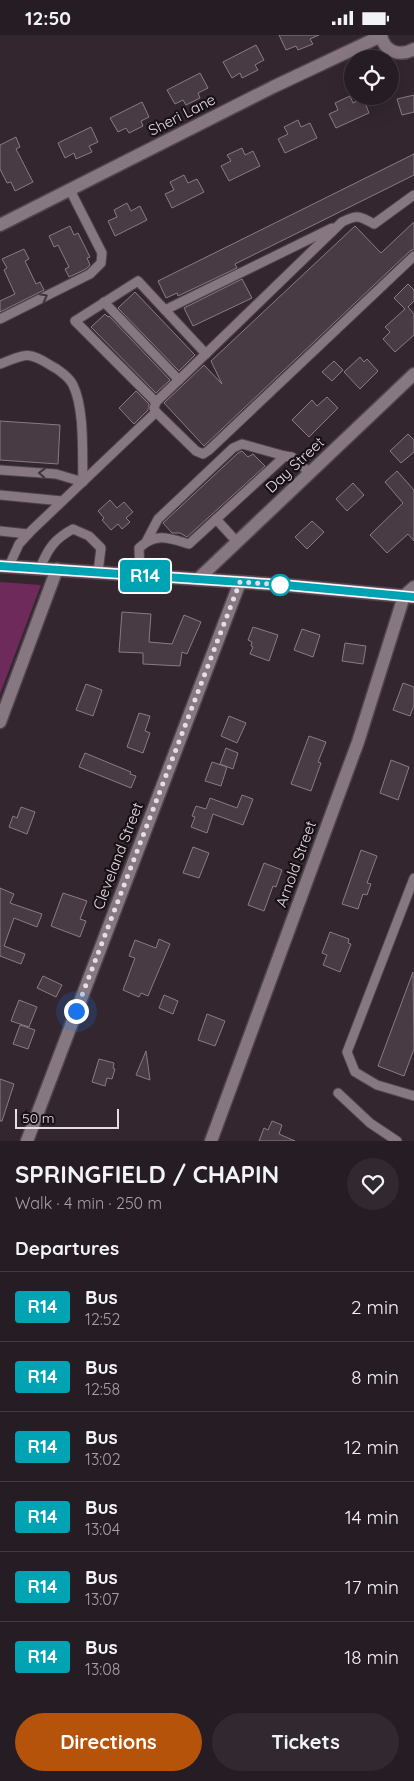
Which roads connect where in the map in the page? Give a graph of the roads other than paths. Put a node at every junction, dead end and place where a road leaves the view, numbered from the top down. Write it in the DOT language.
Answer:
graph roads {
  1 [pos="381,36"];
  2 [pos="414,49"];
  3 [pos="70,190"];
  4 [pos="414,195"];
  5 [pos="0,225"];
  6 [pos="338,225"];
  7 [pos="414,256"];
  8 [pos="104,303"];
  9 [pos="165,310"];
  10 [pos="0,319"];
  11 [pos="206,354"];
  12 [pos="0,364"];
  13 [pos="414,374"];
  14 [pos="179,380"];
  15 [pos="156,402"];
  16 [pos="156,412"];
  17 [pos="285,456"];
  18 [pos="0,470"];
  19 [pos="310,473"];
  20 [pos="83,481"];
  21 [pos="0,495"];
  22 [pos="62,501"];
  23 [pos="216,519"];
  24 [pos="0,531"];
  25 [pos="28,535"];
  26 [pos="147,540"];
  27 [pos="237,542"];
  28 [pos="5,566"];
  29 [pos="40,568"];
  30 [pos="57,569"];
  31 [pos="98,572"];
  32 [pos="140,575"];
  33 [pos="198,579"];
  34 [pos="240,582"];
  35 [pos="414,587"];
  36 [pos="409,596"];
  37 [pos="0,721"];
  38 [pos="414,878"];
  39 [pos="338,1093"];
  40 [pos="414,1096"];
  41 [pos="27,1141"];
  42 [pos="211,1141"];
  43 [pos="397,1141"];
  1 -- 2 [label="street, Sheri Lane"];
  1 -- 3 [label="street, Sheri Lane"];
  3 -- 5 [label="street, Sheri Lane"];
  10 -- 3 [label="lane, one-way"];
  4 -- 6 [label="lane"];
  6 -- 9 [label="lane"];
  6 -- 11 [label="lane"];
  7 -- 16 [label="lane"];
  8 -- 9 [label="lane"];
  8 -- 14 [label="lane"];
  8 -- 15 [label="lane"];
  9 -- 11 [label="lane"];
  11 -- 14 [label="lane"];
  12 -- 20 [label="lane"];
  13 -- 19 [label="street, Day Street"];
  14 -- 15 [label="lane"];
  15 -- 16 [label="lane"];
  16 -- 20 [label="lane"];
  17 -- 19 [label="lane"];
  17 -- 23 [label="lane"];
  17 -- 26 [label="lane"];
  20 -- 18 [label="lane, one-way"];
  19 -- 27 [label="street, Day Street"];
  20 -- 22 [label="lane"];
  21 -- 22 [label="lane"];
  22 -- 25 [label="lane"];
  23 -- 26 [label="lane"];
  23 -- 27 [label="lane"];
  24 -- 25 [label="lane"];
  25 -- 28 [label="lane"];
  26 -- 32 [label="lane"];
  27 -- 33 [label="street, Day Street"];
  28 -- 29 [label="main road"];
  29 -- 30 [label="main road"];
  29 -- 31 [label="lane"];
  30 -- 31 [label="main road"];
  30 -- 37 [label="street"];
  31 -- 32 [label="main road"];
  32 -- 33 [label="main road"];
  33 -- 34 [label="main road"];
  34 -- 36 [label="main road"];
  34 -- 41 [label="street, Cleveland Street"];
  35 -- 36 [label="street"];
  36 -- 42 [label="street, Arnold Street"];
  38 -- 40 [label="lane"];
  39 -- 43 [label="lane"];
}
